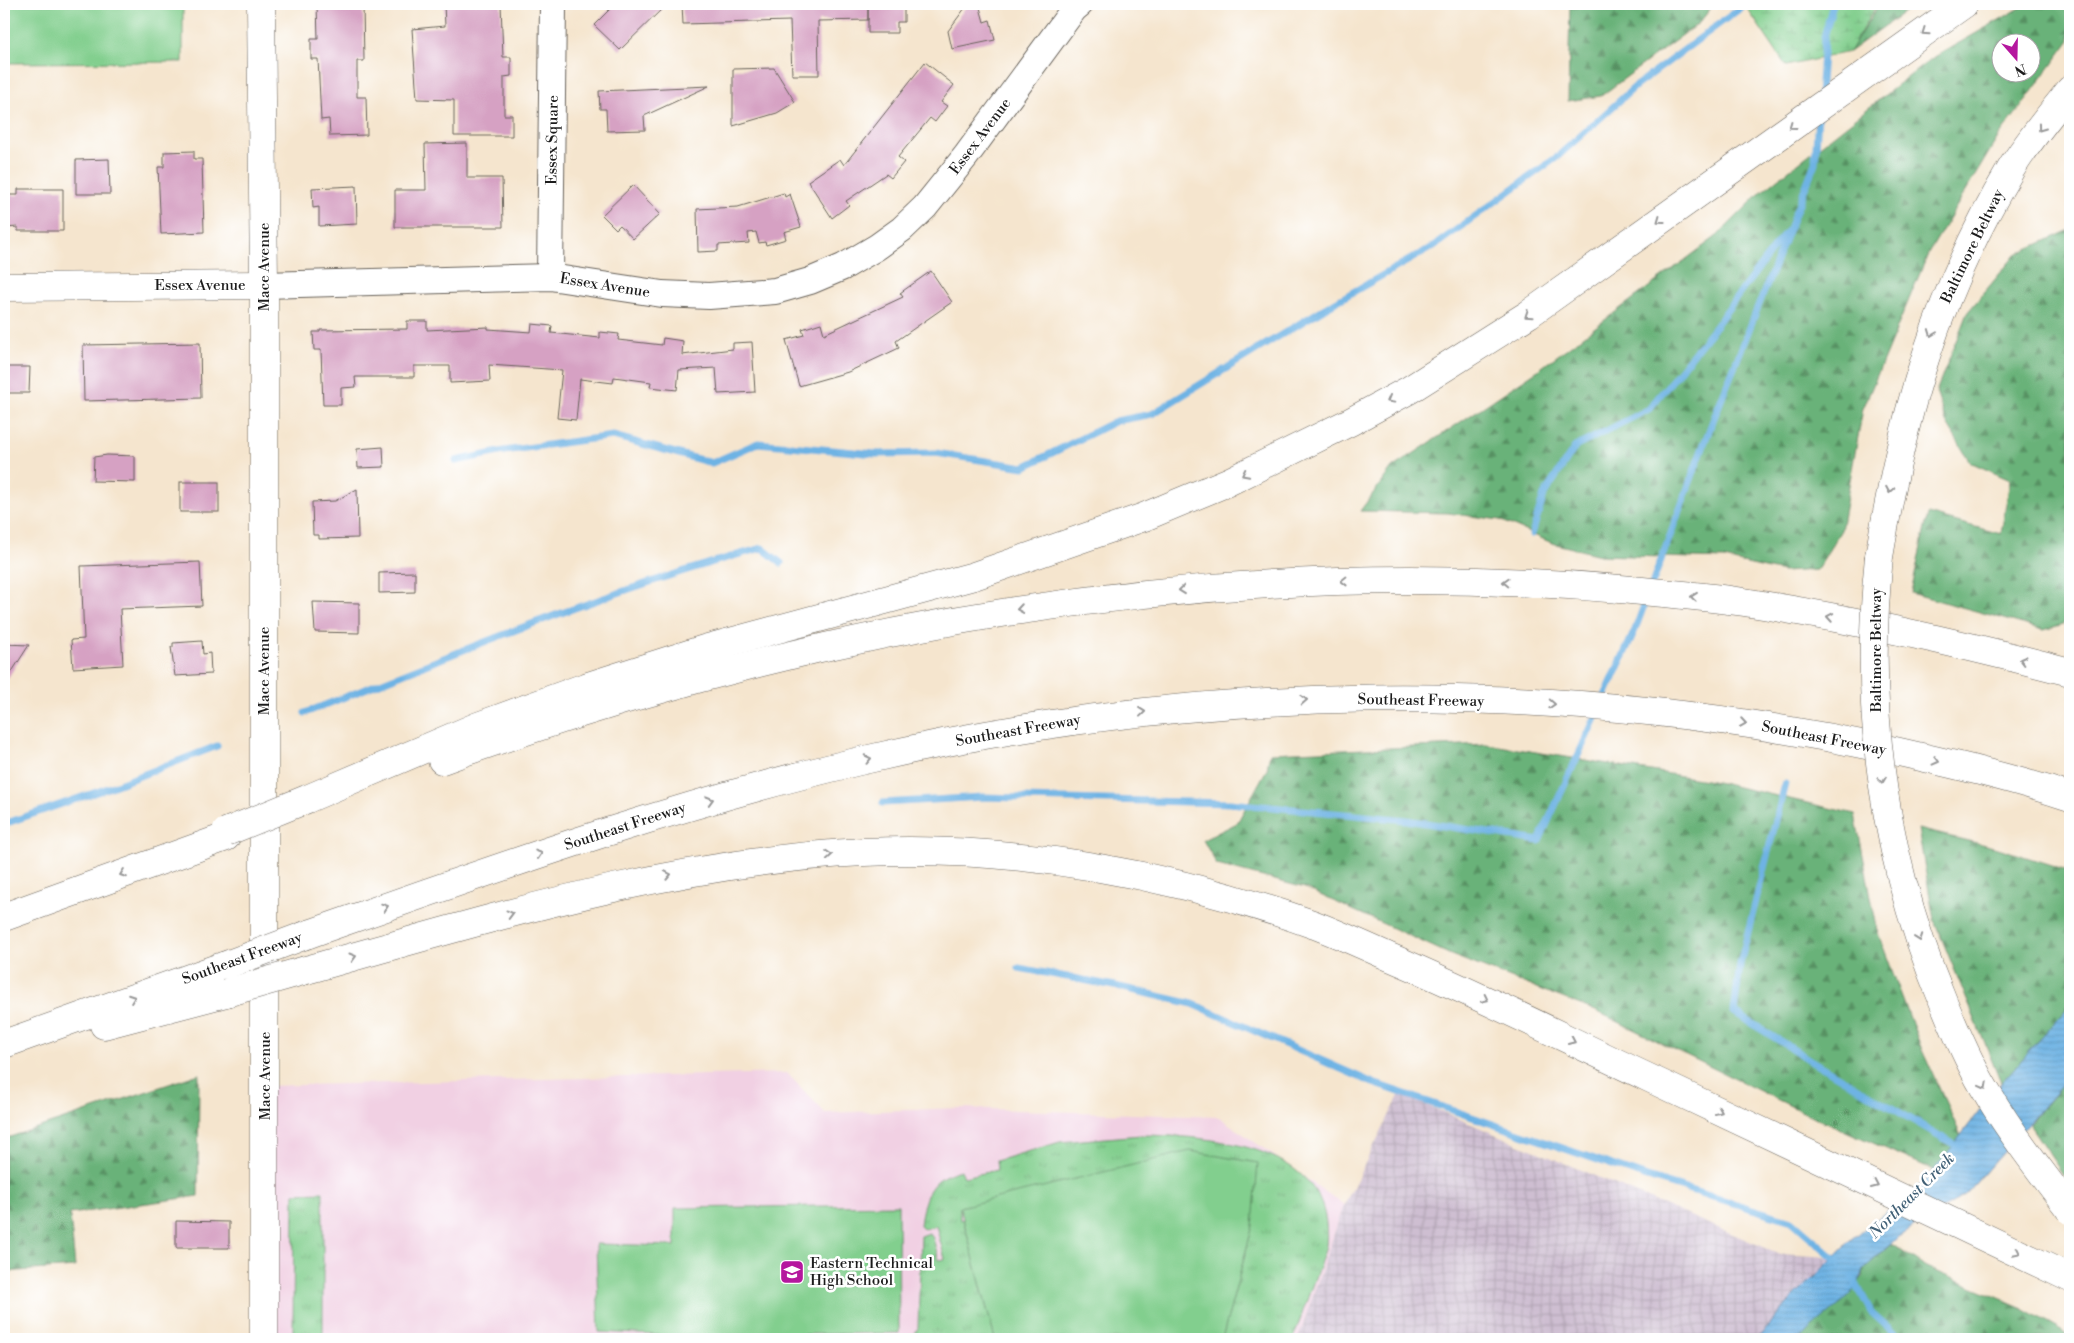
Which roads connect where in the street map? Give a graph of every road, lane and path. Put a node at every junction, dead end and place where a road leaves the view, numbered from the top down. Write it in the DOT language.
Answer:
graph roads {
  1 [pos="261,4"];
  2 [pos="553,4"];
  3 [pos="1964,4"];
  4 [pos="1073,5"];
  5 [pos="2070,90"];
  6 [pos="550,277"];
  7 [pos="264,285"];
  8 [pos="4,287"];
  9 [pos="2070,672"];
  10 [pos="2070,797"];
  11 [pos="307,804"];
  12 [pos="4,917"];
  13 [pos="4,1044"];
  14 [pos="4,1052"];
  15 [pos="2070,1210"];
  16 [pos="2070,1278"];
  17 [pos="264,1339"];
  1 -- 7 [label="main road, Mace Avenue"];
  2 -- 6 [label="street, Essex Square"];
  3 -- 11 [label="main road, one-way"];
  4 -- 6 [label="street, Essex Avenue"];
  5 -- 15 [label="main road, Baltimore Beltway, one-way, bridge"];
  6 -- 7 [label="street, Essex Avenue"];
  7 -- 8 [label="main road, Essex Avenue"];
  7 -- 17 [label="main road, Mace Avenue"];
  9 -- 11 [label="main road, one-way"];
  13 -- 10 [label="main road, Southeast Freeway, one-way, bridge"];
  11 -- 12 [label="main road, one-way"];
  14 -- 16 [label="main road, one-way, bridge"];
}
